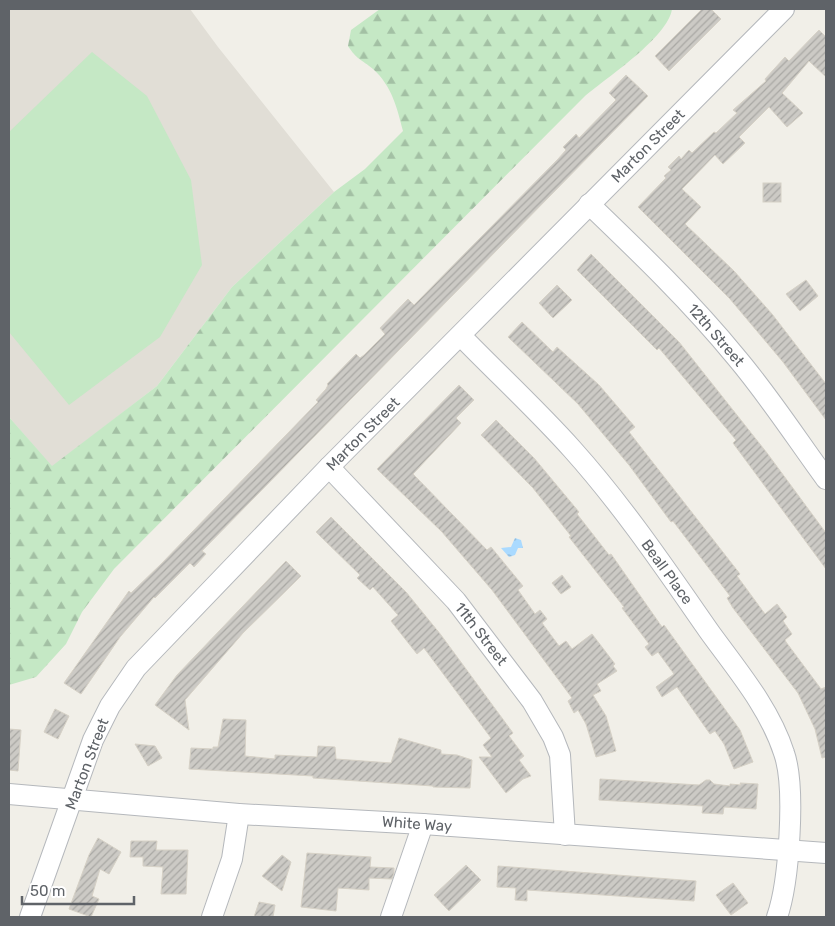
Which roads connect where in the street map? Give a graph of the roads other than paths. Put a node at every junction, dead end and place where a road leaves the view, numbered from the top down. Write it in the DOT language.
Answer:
graph roads {
  1 [pos="784,9"];
  2 [pos="589,204"];
  3 [pos="461,336"];
  4 [pos="330,467"];
  5 [pos="826,479"];
  6 [pos="9,794"];
  7 [pos="72,799"];
  8 [pos="239,814"];
  9 [pos="422,824"];
  10 [pos="565,835"];
  11 [pos="787,850"];
  12 [pos="826,854"];
  13 [pos="30,917"];
  14 [pos="212,917"];
  15 [pos="391,917"];
  16 [pos="777,917"];
  1 -- 2 [label="street, Marton Street"];
  2 -- 3 [label="street, Marton Street"];
  2 -- 5 [label="street, 12th Street"];
  3 -- 4 [label="street, Marton Street"];
  3 -- 11 [label="street, Beall Place"];
  4 -- 7 [label="street, Marton Street"];
  4 -- 10 [label="street, 11th Street"];
  6 -- 7 [label="street, White Way"];
  7 -- 8 [label="street, White Way"];
  7 -- 13 [label="street, Marton Street"];
  8 -- 9 [label="street, White Way"];
  8 -- 14 [label="street"];
  9 -- 10 [label="street, White Way"];
  9 -- 15 [label="street"];
  10 -- 11 [label="street, White Way"];
  11 -- 12 [label="street, White Way"];
  11 -- 16 [label="street, Beall Place"];
}
